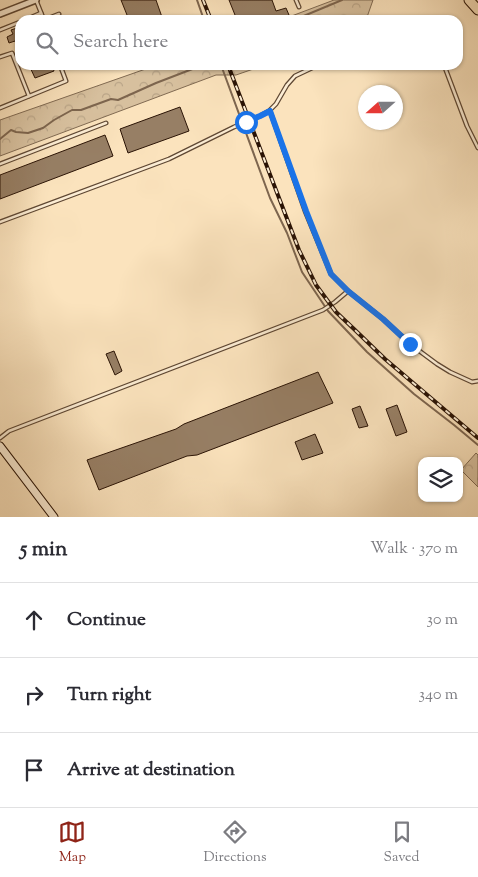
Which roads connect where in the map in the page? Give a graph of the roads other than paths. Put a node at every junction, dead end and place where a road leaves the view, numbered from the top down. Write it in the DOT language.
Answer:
graph roads {
  1 [pos="36,0"];
  2 [pos="296,0"];
  3 [pos="469,0"];
  4 [pos="299,7"];
  5 [pos="478,10"];
  6 [pos="0,14"];
  7 [pos="41,14"];
  8 [pos="15,24"];
  9 [pos="0,30"];
  10 [pos="0,57"];
  11 [pos="15,61"];
  12 [pos="19,70"];
  13 [pos="62,70"];
  14 [pos="308,70"];
  15 [pos="446,70"];
  16 [pos="29,96"];
  17 [pos="0,108"];
  18 [pos="270,111"];
  19 [pos="106,123"];
  20 [pos="478,148"];
  21 [pos="0,164"];
  22 [pos="0,222"];
  23 [pos="348,291"];
  24 [pos="478,381"];
  25 [pos="0,438"];
  26 [pos="0,446"];
  27 [pos="54,517"];
  1 -- 6 [label="street"];
  1 -- 7 [label="lane"];
  2 -- 4 [label="lane"];
  3 -- 5 [label="highway"];
  8 -- 9 [label="lane"];
  10 -- 11 [label="lane"];
  12 -- 16 [label="lane"];
  13 -- 16 [label="lane"];
  14 -- 18 [label="lane"];
  15 -- 20 [label="lane"];
  16 -- 17 [label="lane"];
  18 -- 22 [label="lane"];
  18 -- 23 [label="lane"];
  19 -- 21 [label="lane"];
  23 -- 24 [label="lane"];
  23 -- 25 [label="lane"];
  26 -- 27 [label="main road"];
}
